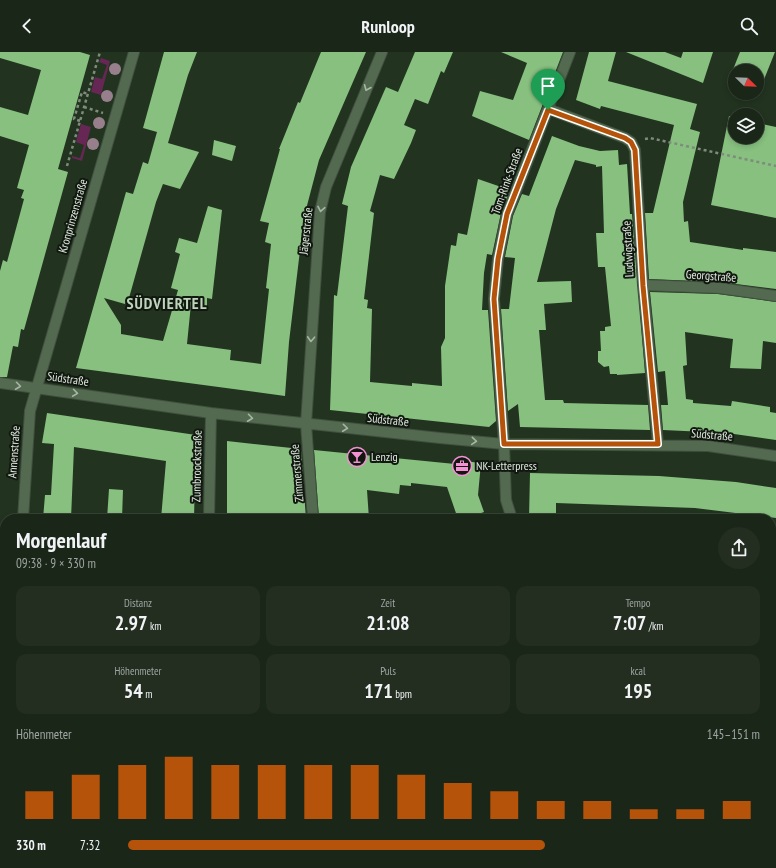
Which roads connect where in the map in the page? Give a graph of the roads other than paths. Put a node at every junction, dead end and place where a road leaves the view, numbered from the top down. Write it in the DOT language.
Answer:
graph roads {
  1 [pos="134,52"];
  2 [pos="382,52"];
  3 [pos="570,52"];
  4 [pos="548,110"];
  5 [pos="643,286"];
  6 [pos="776,296"];
  7 [pos="0,383"];
  8 [pos="36,388"];
  9 [pos="211,413"];
  10 [pos="306,424"];
  11 [pos="504,444"];
  12 [pos="658,444"];
  13 [pos="776,456"];
  14 [pos="23,514"];
  15 [pos="209,514"];
  16 [pos="314,514"];
  17 [pos="510,514"];
  1 -- 8 [label="street, Kronprinzenstraße"];
  2 -- 10 [label="street, Jägerstraße, one-way"];
  3 -- 4 [label="street, Tom-Rink-Straße"];
  4 -- 5 [label="street, Ludwigstraße"];
  4 -- 11 [label="street, Tom-Rink-Straße"];
  5 -- 6 [label="street, Georgstraße"];
  5 -- 12 [label="street, Ludwigstraße"];
  7 -- 8 [label="street, Südstraße, one-way"];
  8 -- 9 [label="street, Südstraße, one-way"];
  8 -- 14 [label="street, Annenstraße"];
  9 -- 10 [label="street, Südstraße, one-way"];
  9 -- 15 [label="street, Zumbroockstraße"];
  10 -- 11 [label="street, Südstraße, one-way"];
  10 -- 16 [label="street, Zimmerstraße"];
  11 -- 12 [label="street, Südstraße"];
  11 -- 17 [label="street, Tom-Rink-Straße"];
  12 -- 13 [label="street, Südstraße"];
}
